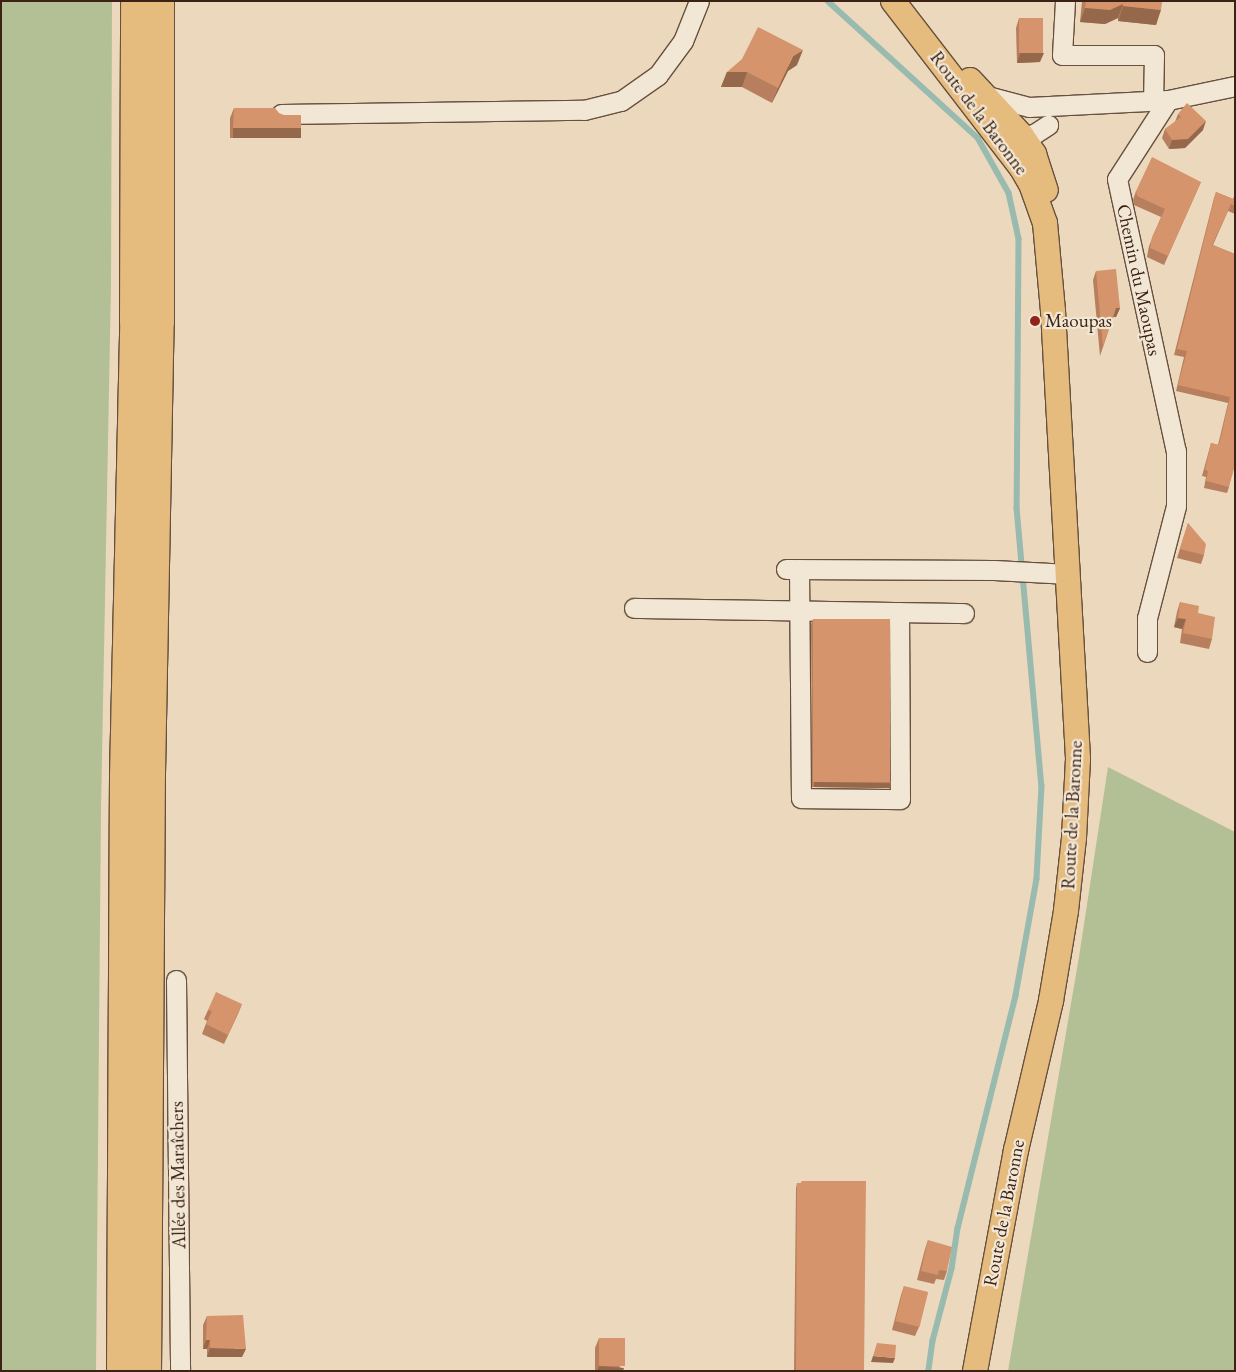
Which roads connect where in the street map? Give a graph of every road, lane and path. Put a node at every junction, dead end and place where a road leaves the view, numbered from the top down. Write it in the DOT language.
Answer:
graph roads {
  1 [pos="135,1"];
  2 [pos="160,1"];
  3 [pos="699,1"];
  4 [pos="893,1"];
  5 [pos="1066,1"];
  6 [pos="1235,86"];
  7 [pos="977,96"];
  8 [pos="1161,101"];
  9 [pos="1074,106"];
  10 [pos="1029,107"];
  11 [pos="281,114"];
  12 [pos="1048,125"];
  13 [pos="1018,133"];
  14 [pos="1014,158"];
  15 [pos="1040,168"];
  16 [pos="1049,251"];
  17 [pos="1069,574"];
  18 [pos="634,608"];
  19 [pos="800,611"];
  20 [pos="899,612"];
  21 [pos="964,612"];
  22 [pos="1147,652"];
  23 [pos="176,980"];
  24 [pos="121,1371"];
  25 [pos="147,1371"];
  26 [pos="180,1371"];
  27 [pos="975,1371"];
  1 -- 24 [label="highway"];
  2 -- 25 [label="highway"];
  3 -- 11 [label="street"];
  4 -- 7 [label="main road, Route de la Baronne"];
  5 -- 8 [label="street"];
  6 -- 8 [label="street"];
  7 -- 10 [label="street"];
  7 -- 13 [label="main road, Route de la Baronne"];
  7 -- 14 [label="main road, Route de la Baronne"];
  8 -- 9 [label="street"];
  8 -- 22 [label="street, Chemin du Maoupas"];
  9 -- 10 [label="street"];
  9 -- 12 [label="street"];
  10 -- 13 [label="street"];
  12 -- 13 [label="street"];
  12 -- 15 [label="street"];
  13 -- 14 [label="street"];
  13 -- 15 [label="main road, Route de la Baronne"];
  14 -- 16 [label="main road, Route de la Baronne"];
  15 -- 16 [label="main road, Route de la Baronne"];
  16 -- 17 [label="main road, Route de la Baronne"];
  17 -- 19 [label="street"];
  17 -- 27 [label="main road, Route de la Baronne"];
  18 -- 19 [label="street"];
  19 -- 20 [label="street"];
  19 -- 20 [label="street"];
  20 -- 21 [label="street"];
  23 -- 26 [label="street, Allée des Maraîchers"];
}
